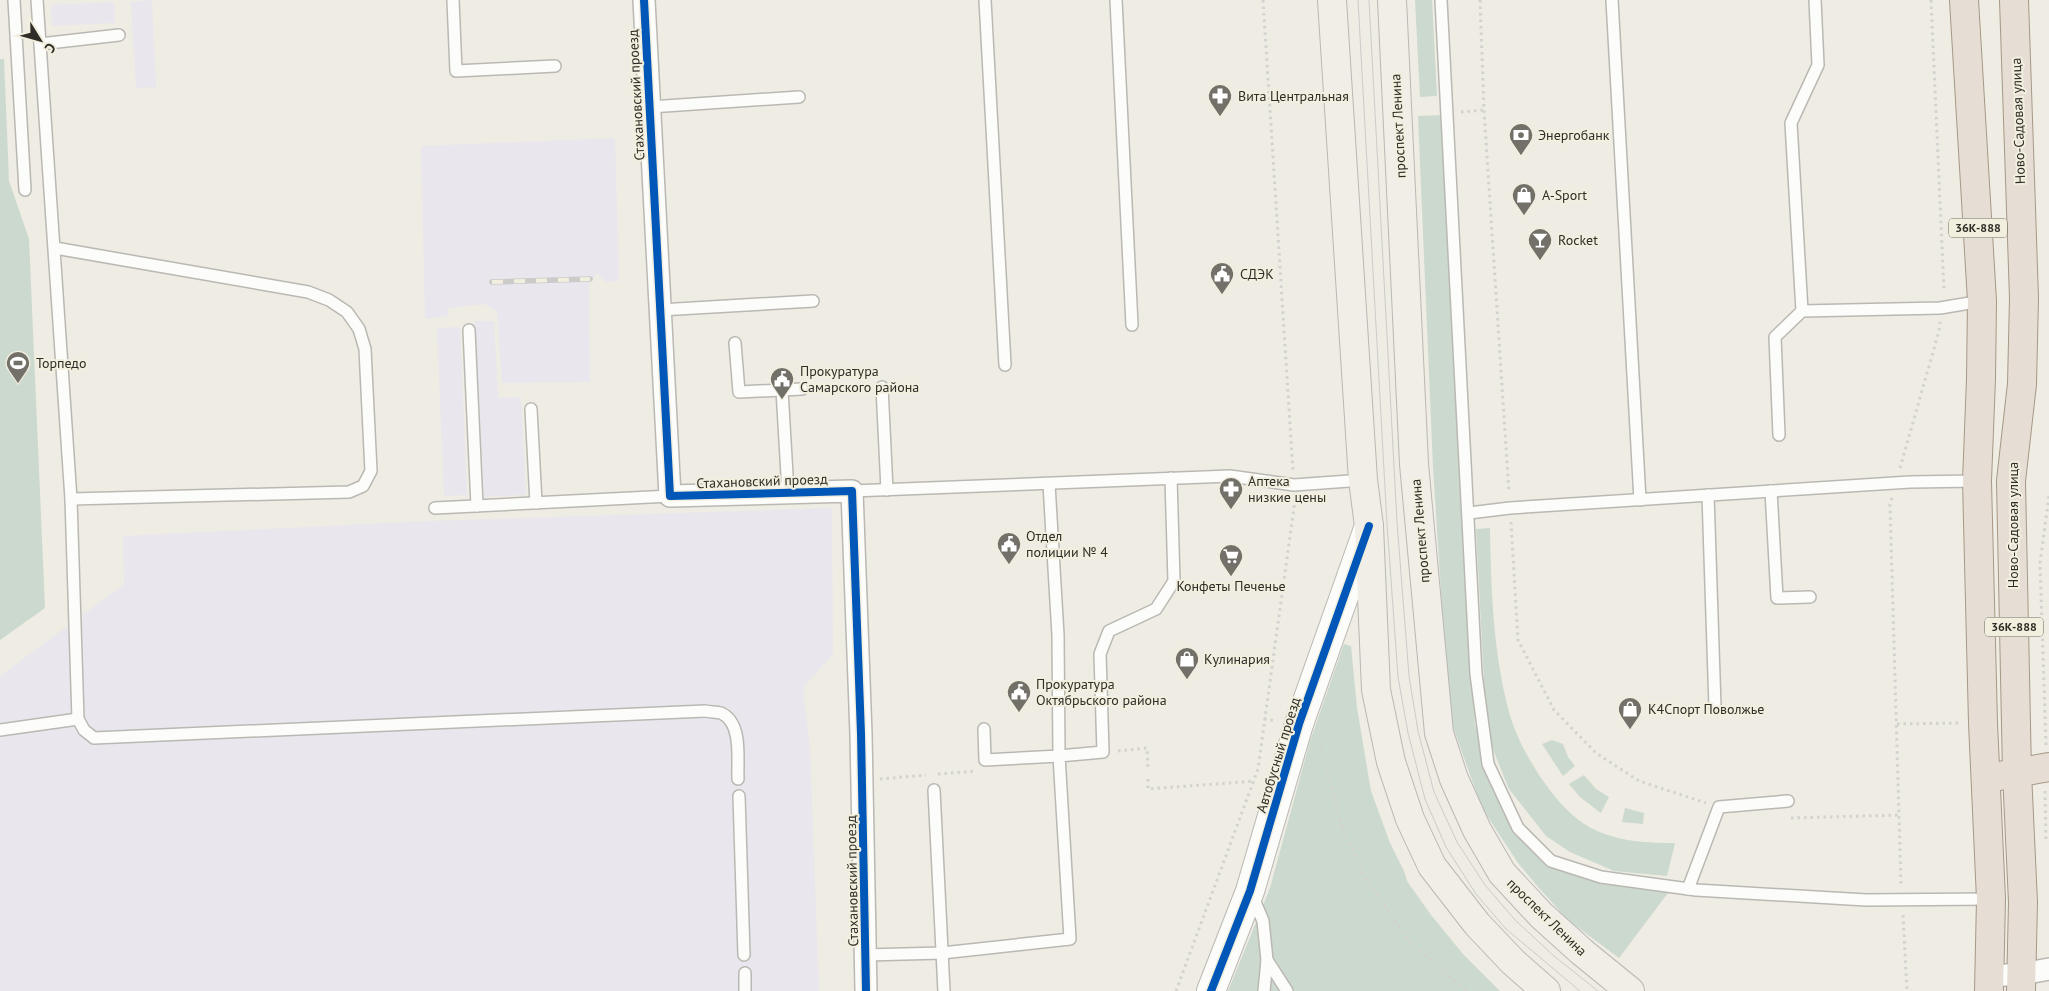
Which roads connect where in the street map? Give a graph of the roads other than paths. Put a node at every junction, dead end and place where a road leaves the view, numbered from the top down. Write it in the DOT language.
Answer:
graph roads {
  1 [pos="14,0"];
  2 [pos="37,0"];
  3 [pos="453,0"];
  4 [pos="644,0"];
  5 [pos="985,0"];
  6 [pos="1116,0"];
  7 [pos="1332,0"];
  8 [pos="1392,0"];
  9 [pos="1442,0"];
  10 [pos="1612,0"];
  11 [pos="1815,0"];
  12 [pos="1964,0"];
  13 [pos="2014,0"];
  14 [pos="119,35"];
  15 [pos="40,44"];
  16 [pos="555,66"];
  17 [pos="799,97"];
  18 [pos="650,107"];
  19 [pos="25,190"];
  20 [pos="55,248"];
  21 [pos="813,301"];
  22 [pos="1982,301"];
  23 [pos="660,310"];
  24 [pos="1802,311"];
  25 [pos="1132,325"];
  26 [pos="468,330"];
  27 [pos="735,343"];
  28 [pos="1005,365"];
  29 [pos="1981,379"];
  30 [pos="2022,384"];
  31 [pos="882,388"];
  32 [pos="802,389"];
  33 [pos="782,390"];
  34 [pos="531,408"];
  35 [pos="1778,435"];
  36 [pos="1977,469"];
  37 [pos="1170,478"];
  38 [pos="1363,480"];
  39 [pos="1049,484"];
  40 [pos="887,490"];
  41 [pos="852,491"];
  42 [pos="1771,491"];
  43 [pos="788,492"];
  44 [pos="1708,495"];
  45 [pos="670,496"];
  46 [pos="71,499"];
  47 [pos="1640,500"];
  48 [pos="536,503"];
  49 [pos="477,506"];
  50 [pos="435,508"];
  51 [pos="1469,513"];
  52 [pos="1368,526"];
  53 [pos="1810,597"];
  54 [pos="1715,707"];
  55 [pos="78,719"];
  56 [pos="984,729"];
  57 [pos="0,730"];
  58 [pos="1059,756"];
  59 [pos="2049,767"];
  60 [pos="2017,773"];
  61 [pos="1986,778"];
  62 [pos="738,779"];
  63 [pos="934,790"];
  64 [pos="739,796"];
  65 [pos="1788,801"];
  66 [pos="1688,889"];
  67 [pos="1250,892"];
  68 [pos="1991,899"];
  69 [pos="942,953"];
  70 [pos="744,955"];
  71 [pos="866,955"];
  72 [pos="1267,960"];
  73 [pos="2049,970"];
  74 [pos="745,973"];
  75 [pos="2022,982"];
  76 [pos="1990,983"];
  77 [pos="745,991"];
  78 [pos="866,991"];
  79 [pos="944,991"];
  80 [pos="1210,991"];
  81 [pos="1264,991"];
  82 [pos="1287,991"];
  83 [pos="1546,991"];
  84 [pos="1630,991"];
  1 -- 19 [label="lane"];
  2 -- 15 [label="lane"];
  3 -- 16 [label="lane"];
  4 -- 18 [label="street, Стахановский проезд"];
  5 -- 28 [label="lane"];
  6 -- 25 [label="lane"];
  7 -- 38 [label="main road"];
  8 -- 84 [label="main road, проспект Ленина"];
  9 -- 51 [label="lane"];
  10 -- 47 [label="lane"];
  11 -- 24 [label="lane"];
  12 -- 22 [label="main road, 36К-888"];
  13 -- 30 [label="main road, Ново-Садовая улица / 36К-888"];
  14 -- 15 [label="lane"];
  15 -- 20 [label="lane"];
  17 -- 18 [label="lane"];
  18 -- 23 [label="street, Стахановский проезд"];
  20 -- 46 [label="lane"];
  20 -- 46 [label="lane"];
  21 -- 23 [label="lane"];
  22 -- 24 [label="lane"];
  22 -- 29 [label="main road, 36К-888"];
  23 -- 45 [label="street, Стахановский проезд"];
  24 -- 35 [label="lane"];
  26 -- 49 [label="lane"];
  27 -- 33 [label="lane"];
  29 -- 30 [label="main road"];
  29 -- 36 [label="main road, 36К-888"];
  30 -- 60 [label="main road, Ново-Садовая улица / 36К-888"];
  31 -- 40 [label="lane"];
  32 -- 33 [label="lane"];
  33 -- 43 [label="lane"];
  34 -- 48 [label="lane"];
  36 -- 42 [label="lane"];
  36 -- 61 [label="main road"];
  37 -- 38 [label="lane"];
  37 -- 39 [label="lane"];
  37 -- 58 [label="lane"];
  38 -- 52 [label="main road"];
  39 -- 40 [label="lane"];
  39 -- 58 [label="lane"];
  40 -- 41 [label="lane"];
  41 -- 43 [label="street, Стахановский проезд"];
  41 -- 71 [label="street, Стахановский проезд"];
  42 -- 44 [label="lane"];
  42 -- 53 [label="lane"];
  43 -- 45 [label="street, Стахановский проезд"];
  44 -- 47 [label="lane"];
  44 -- 54 [label="lane"];
  45 -- 48 [label="lane"];
  46 -- 55 [label="lane"];
  47 -- 51 [label="lane"];
  48 -- 49 [label="lane"];
  49 -- 50 [label="lane"];
  51 -- 66 [label="lane"];
  52 -- 67 [label="street, Автобусный проезд"];
  52 -- 83 [label="main road"];
  55 -- 57 [label="lane"];
  55 -- 62 [label="lane"];
  56 -- 58 [label="lane"];
  58 -- 69 [label="lane"];
  59 -- 60 [label="main road"];
  60 -- 61 [label="main road"];
  60 -- 75 [label="main road, Ново-Садовая улица / 36К-888"];
  61 -- 68 [label="main road"];
  63 -- 69 [label="lane"];
  64 -- 70 [label="lane"];
  65 -- 66 [label="lane"];
  66 -- 68 [label="lane"];
  67 -- 72 [label="lane"];
  67 -- 80 [label="street, Автобусный проезд"];
  68 -- 76 [label="main road"];
  69 -- 71 [label="lane"];
  69 -- 79 [label="lane"];
  71 -- 78 [label="street, Стахановский проезд"];
  72 -- 81 [label="lane"];
  72 -- 82 [label="lane"];
  73 -- 75 [label="street"];
  74 -- 77 [label="lane"];
  75 -- 76 [label="street"];
}
